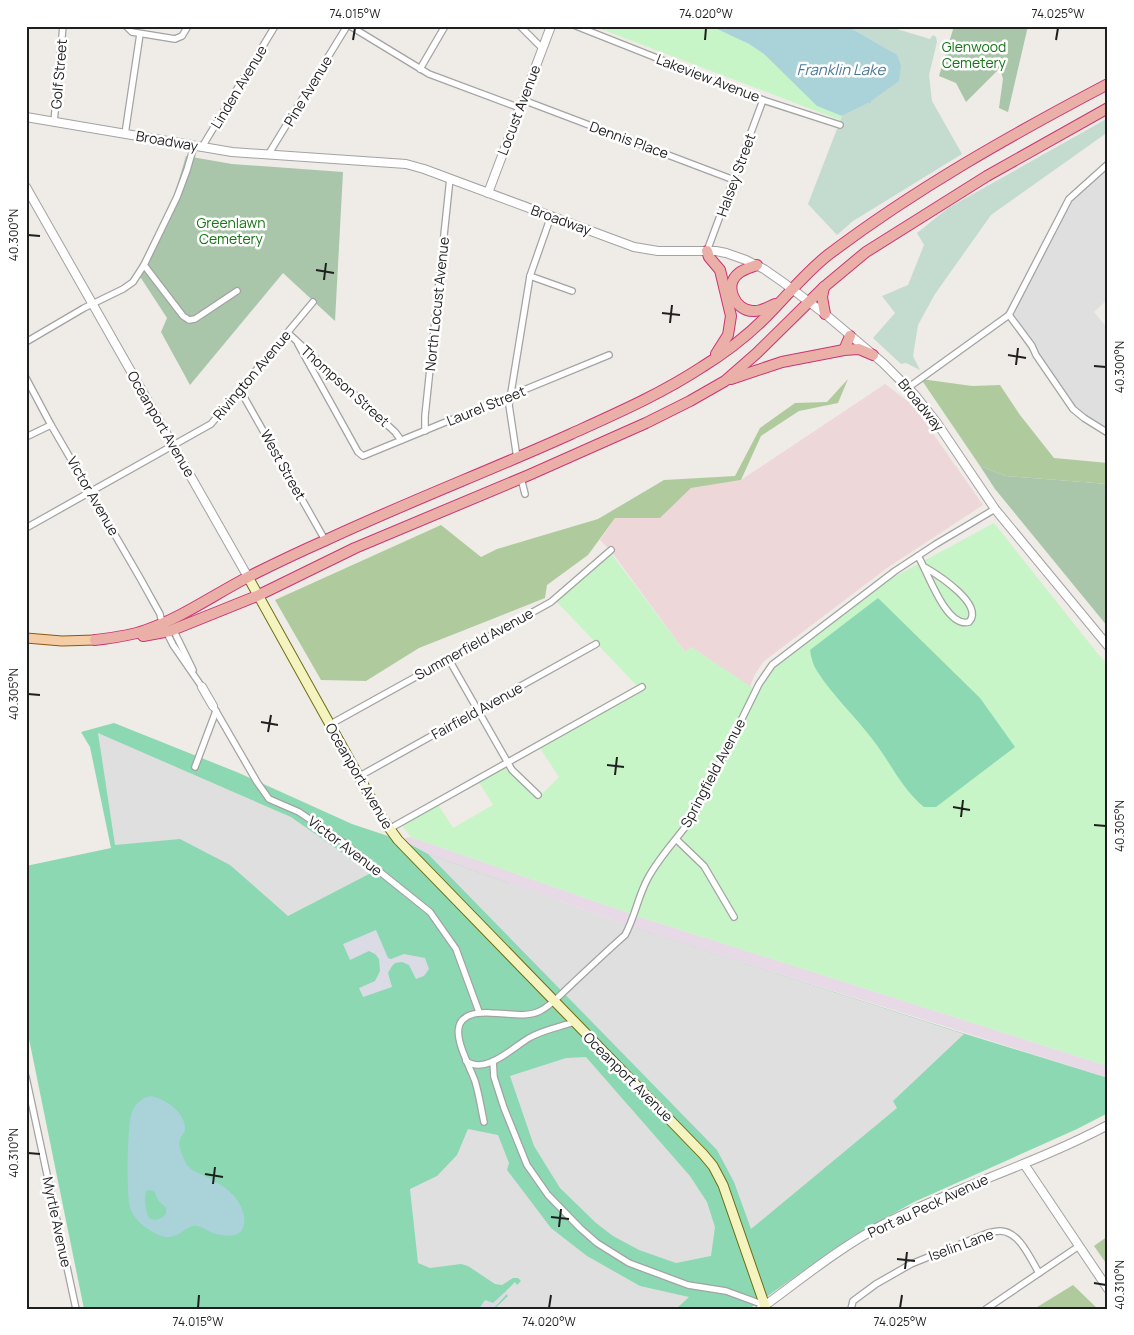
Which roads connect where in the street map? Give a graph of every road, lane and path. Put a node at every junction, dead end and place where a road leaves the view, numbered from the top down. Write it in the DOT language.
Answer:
graph roads {
  1 [pos="63,26"];
  2 [pos="126,26"];
  3 [pos="188,26"];
  4 [pos="275,26"];
  5 [pos="348,26"];
  6 [pos="445,26"];
  7 [pos="520,26"];
  8 [pos="551,26"];
  9 [pos="576,26"];
  10 [pos="357,28"];
  11 [pos="140,34"];
  12 [pos="542,48"];
  13 [pos="420,69"];
  14 [pos="1108,84"];
  15 [pos="763,100"];
  16 [pos="521,104"];
  17 [pos="1108,108"];
  18 [pos="26,117"];
  19 [pos="54,122"];
  20 [pos="840,125"];
  21 [pos="125,134"];
  22 [pos="198,147"];
  23 [pos="268,155"];
  24 [pos="1108,164"];
  25 [pos="450,178"];
  26 [pos="734,180"];
  27 [pos="26,187"];
  28 [pos="488,193"];
  29 [pos="551,216"];
  30 [pos="707,251"];
  31 [pos="144,265"];
  32 [pos="757,265"];
  33 [pos="530,276"];
  34 [pos="824,286"];
  35 [pos="791,290"];
  36 [pos="237,291"];
  37 [pos="572,291"];
  38 [pos="781,301"];
  39 [pos="313,302"];
  40 [pos="808,302"];
  41 [pos="93,304"];
  42 [pos="825,314"];
  43 [pos="1009,315"];
  44 [pos="288,333"];
  45 [pos="850,336"];
  46 [pos="26,342"];
  47 [pos="298,344"];
  48 [pos="844,350"];
  49 [pos="609,355"];
  50 [pos="873,355"];
  51 [pos="710,362"];
  52 [pos="26,378"];
  53 [pos="725,381"];
  54 [pos="909,387"];
  55 [pos="240,390"];
  56 [pos="511,396"];
  57 [pos="51,425"];
  58 [pos="425,431"];
  59 [pos="1108,433"];
  60 [pos="26,437"];
  61 [pos="401,440"];
  62 [pos="173,446"];
  63 [pos="517,458"];
  64 [pos="522,478"];
  65 [pos="91,492"];
  66 [pos="525,494"];
  67 [pos="995,509"];
  68 [pos="26,528"];
  69 [pos="325,540"];
  70 [pos="611,550"];
  71 [pos="918,556"];
  72 [pos="926,568"];
  73 [pos="248,577"];
  74 [pos="257,596"];
  75 [pos="166,624"];
  76 [pos="26,638"];
  77 [pos="94,640"];
  78 [pos="596,644"];
  79 [pos="1108,646"];
  80 [pos="448,658"];
  81 [pos="202,687"];
  82 [pos="642,687"];
  83 [pos="215,708"];
  84 [pos="478,710"];
  85 [pos="329,724"];
  86 [pos="508,762"];
  87 [pos="195,767"];
  88 [pos="358,777"];
  89 [pos="538,795"];
  90 [pos="390,829"];
  91 [pos="677,840"];
  92 [pos="734,917"];
  93 [pos="554,1001"];
  94 [pos="479,1012"];
  95 [pos="574,1022"];
  96 [pos="466,1061"];
  97 [pos="493,1061"];
  98 [pos="26,1077"];
  99 [pos="484,1122"];
  100 [pos="1108,1125"];
  101 [pos="1024,1164"];
  102 [pos="1079,1246"];
  103 [pos="1039,1273"];
  104 [pos="1108,1289"];
  105 [pos="765,1308"];
  106 [pos="76,1309"];
  107 [pos="851,1309"];
  108 [pos="986,1309"];
  1 -- 19 [label="street, Golf Street"];
  2 -- 11 [label="street"];
  3 -- 11 [label="street"];
  4 -- 22 [label="street, Linden Avenue"];
  5 -- 10 [label="street, Dennis Place"];
  5 -- 23 [label="street, Pine Avenue"];
  6 -- 13 [label="street"];
  7 -- 12 [label="street"];
  8 -- 12 [label="street, Locust Avenue"];
  9 -- 15 [label="street, Lakeview Avenue"];
  10 -- 13 [label="street, Dennis Place"];
  11 -- 21 [label="street"];
  12 -- 16 [label="street, Locust Avenue"];
  13 -- 16 [label="street, Dennis Place"];
  14 -- 35 [label="highway"];
  15 -- 20 [label="street, Lakeview Avenue"];
  15 -- 26 [label="street, Halsey Street"];
  16 -- 26 [label="street, Dennis Place"];
  16 -- 28 [label="street, Locust Avenue"];
  17 -- 34 [label="highway"];
  18 -- 19 [label="street, Broadway"];
  19 -- 21 [label="street, Broadway"];
  21 -- 22 [label="street, Broadway"];
  22 -- 23 [label="street, Broadway"];
  22 -- 31 [label="street, Linden Avenue"];
  23 -- 25 [label="street, Broadway"];
  24 -- 43 [label="street"];
  25 -- 28 [label="street, Broadway"];
  25 -- 58 [label="street, North Locust Avenue"];
  26 -- 30 [label="street, Halsey Street"];
  27 -- 41 [label="street, Oceanport Avenue"];
  28 -- 29 [label="street, Broadway"];
  29 -- 30 [label="street, Broadway"];
  29 -- 33 [label="street"];
  30 -- 32 [label="street, Broadway"];
  30 -- 51 [label="highway"];
  31 -- 36 [label="street"];
  31 -- 41 [label="street, Linden Avenue"];
  32 -- 35 [label="street, Broadway"];
  32 -- 38 [label="highway"];
  33 -- 37 [label="street"];
  33 -- 56 [label="street"];
  34 -- 40 [label="highway"];
  34 -- 42 [label="highway"];
  35 -- 38 [label="highway"];
  35 -- 40 [label="street, Broadway"];
  38 -- 51 [label="highway"];
  39 -- 44 [label="street, Rivington Avenue"];
  40 -- 42 [label="street, Broadway"];
  40 -- 53 [label="highway"];
  41 -- 46 [label="street, Linden Avenue"];
  41 -- 62 [label="street, Oceanport Avenue"];
  42 -- 45 [label="street, Broadway"];
  43 -- 54 [label="street"];
  43 -- 59 [label="street"];
  44 -- 47 [label="street, Thompson Street"];
  44 -- 55 [label="street, Rivington Avenue"];
  45 -- 48 [label="highway"];
  45 -- 50 [label="street, Broadway"];
  47 -- 61 [label="street, Thompson Street"];
  47 -- 61 [label="street, Laurel Street"];
  48 -- 50 [label="highway"];
  48 -- 53 [label="highway"];
  49 -- 56 [label="street, Laurel Street"];
  50 -- 54 [label="street, Broadway"];
  51 -- 63 [label="highway"];
  52 -- 57 [label="street, Victor Avenue"];
  53 -- 64 [label="highway"];
  54 -- 67 [label="street, Broadway"];
  55 -- 62 [label="street, Rivington Avenue"];
  55 -- 69 [label="street, West Street"];
  56 -- 58 [label="street, Laurel Street"];
  56 -- 63 [label="street"];
  57 -- 60 [label="street"];
  57 -- 65 [label="street, Victor Avenue"];
  58 -- 61 [label="street, Laurel Street"];
  62 -- 65 [label="street, Rivington Avenue"];
  62 -- 73 [label="street, Oceanport Avenue"];
  63 -- 69 [label="highway"];
  64 -- 66 [label="street"];
  64 -- 74 [label="highway"];
  65 -- 68 [label="street, Rivington Avenue"];
  65 -- 75 [label="street, Victor Avenue"];
  67 -- 71 [label="street, Springfield Avenue"];
  67 -- 79 [label="street, Broadway"];
  69 -- 73 [label="highway"];
  70 -- 80 [label="street, Summerfield Avenue"];
  71 -- 72 [label="street"];
  71 -- 91 [label="street, Springfield Avenue"];
  72 -- 72 [label="street"];
  73 -- 74 [label="main road, Oceanport Avenue"];
  73 -- 75 [label="highway"];
  74 -- 75 [label="highway"];
  74 -- 85 [label="main road, Oceanport Avenue"];
  75 -- 77 [label="highway"];
  75 -- 81 [label="street, Victor Avenue"];
  76 -- 77 [label="main road"];
  78 -- 84 [label="street, Fairfield Avenue"];
  80 -- 84 [label="street"];
  80 -- 85 [label="street, Summerfield Avenue"];
  81 -- 83 [label="street, Victor Avenue"];
  82 -- 86 [label="street"];
  83 -- 87 [label="street"];
  83 -- 94 [label="street, Victor Avenue"];
  84 -- 86 [label="street"];
  84 -- 88 [label="street, Fairfield Avenue"];
  85 -- 88 [label="main road, Oceanport Avenue"];
  86 -- 89 [label="street"];
  86 -- 90 [label="street"];
  88 -- 90 [label="main road, Oceanport Avenue"];
  90 -- 93 [label="main road, Oceanport Avenue"];
  91 -- 92 [label="street"];
  91 -- 93 [label="street, Springfield Avenue"];
  93 -- 94 [label="street, Springfield Avenue"];
  93 -- 95 [label="main road, Oceanport Avenue"];
  94 -- 96 [label="street"];
  95 -- 97 [label="street"];
  95 -- 105 [label="main road, Oceanport Avenue"];
  96 -- 97 [label="street"];
  96 -- 99 [label="street"];
  97 -- 105 [label="street"];
  98 -- 106 [label="street, Myrtle Avenue"];
  100 -- 101 [label="street, Port au Peck Avenue"];
  101 -- 102 [label="street"];
  101 -- 105 [label="street, Port au Peck Avenue"];
  102 -- 103 [label="street"];
  102 -- 104 [label="street"];
  103 -- 107 [label="street, Iselin Lane"];
  103 -- 108 [label="street"];
}
